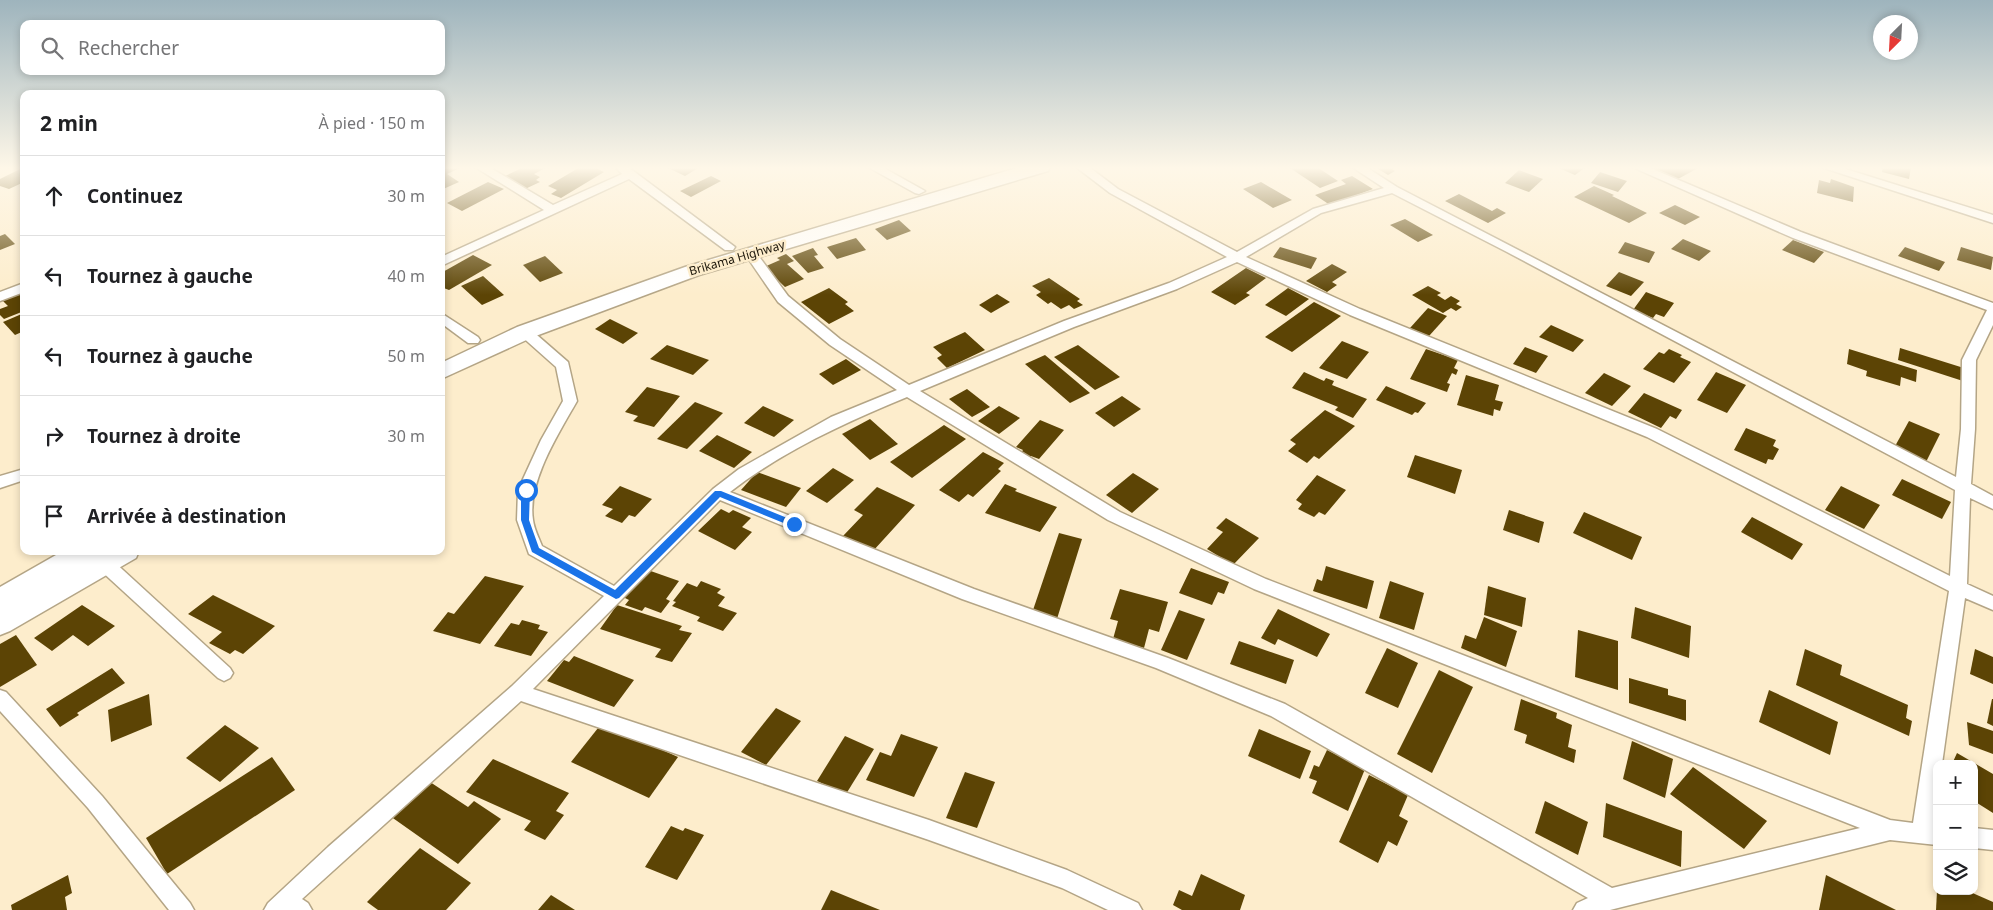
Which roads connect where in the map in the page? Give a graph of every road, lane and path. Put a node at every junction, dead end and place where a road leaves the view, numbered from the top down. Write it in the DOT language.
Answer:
graph roads {
  1 [pos="679,209"];
  2 [pos="856,209"];
  3 [pos="901,209"];
  4 [pos="1148,209"];
  5 [pos="1322,209"];
  6 [pos="1433,209"];
  7 [pos="1736,209"];
  8 [pos="1962,209"];
  9 [pos="553,210"];
  10 [pos="1993,219"];
  11 [pos="729,247"];
  12 [pos="751,254"];
  13 [pos="1237,257"];
  14 [pos="445,260"];
  15 [pos="20,289"];
  16 [pos="0,298"];
  17 [pos="1993,310"];
  18 [pos="445,320"];
  19 [pos="525,332"];
  20 [pos="473,340"];
  21 [pos="445,354"];
  22 [pos="445,370"];
  23 [pos="908,390"];
  24 [pos="20,475"];
  25 [pos="0,482"];
  26 [pos="1962,487"];
  27 [pos="718,493"];
  28 [pos="1993,503"];
  29 [pos="96,555"];
  30 [pos="97,555"];
  31 [pos="99,555"];
  32 [pos="1958,588"];
  33 [pos="616,595"];
  34 [pos="0,601"];
  35 [pos="1993,603"];
  36 [pos="0,623"];
  37 [pos="224,674"];
  38 [pos="518,692"];
  39 [pos="0,698"];
  40 [pos="1890,830"];
  41 [pos="1929,834"];
  42 [pos="1978,838"];
  43 [pos="1993,840"];
  44 [pos="1611,899"];
  45 [pos="287,907"];
  46 [pos="183,910"];
  47 [pos="1131,910"];
  48 [pos="1584,910"];
  1 -- 11 [label="street"];
  2 -- 11 [label="highway, Brikama Highway"];
  3 -- 12 [label="highway, Brikama Highway"];
  4 -- 13 [label="street"];
  5 -- 13 [label="street"];
  6 -- 26 [label="street"];
  7 -- 17 [label="street"];
  8 -- 10 [label="street"];
  9 -- 14 [label="street"];
  11 -- 20 [label="highway, Brikama Highway"];
  12 -- 19 [label="highway, Brikama Highway"];
  12 -- 23 [label="street"];
  13 -- 23 [label="street"];
  13 -- 32 [label="street"];
  15 -- 16 [label="street"];
  17 -- 26 [label="street"];
  18 -- 20 [label="street"];
  19 -- 22 [label="highway, Brikama Highway"];
  19 -- 33 [label="street"];
  20 -- 21 [label="highway, Brikama Highway"];
  23 -- 27 [label="street"];
  23 -- 40 [label="street"];
  24 -- 25 [label="street"];
  26 -- 28 [label="street"];
  26 -- 32 [label="street"];
  27 -- 33 [label="street"];
  27 -- 44 [label="street"];
  29 -- 34 [label="highway"];
  30 -- 36 [label="highway"];
  31 -- 37 [label="street"];
  32 -- 35 [label="street"];
  32 -- 41 [label="street"];
  33 -- 38 [label="street"];
  38 -- 45 [label="street"];
  38 -- 47 [label="street"];
  39 -- 46 [label="street"];
  40 -- 41 [label="street"];
  40 -- 44 [label="street"];
  42 -- 43 [label="street"];
  44 -- 48 [label="street"];
}
